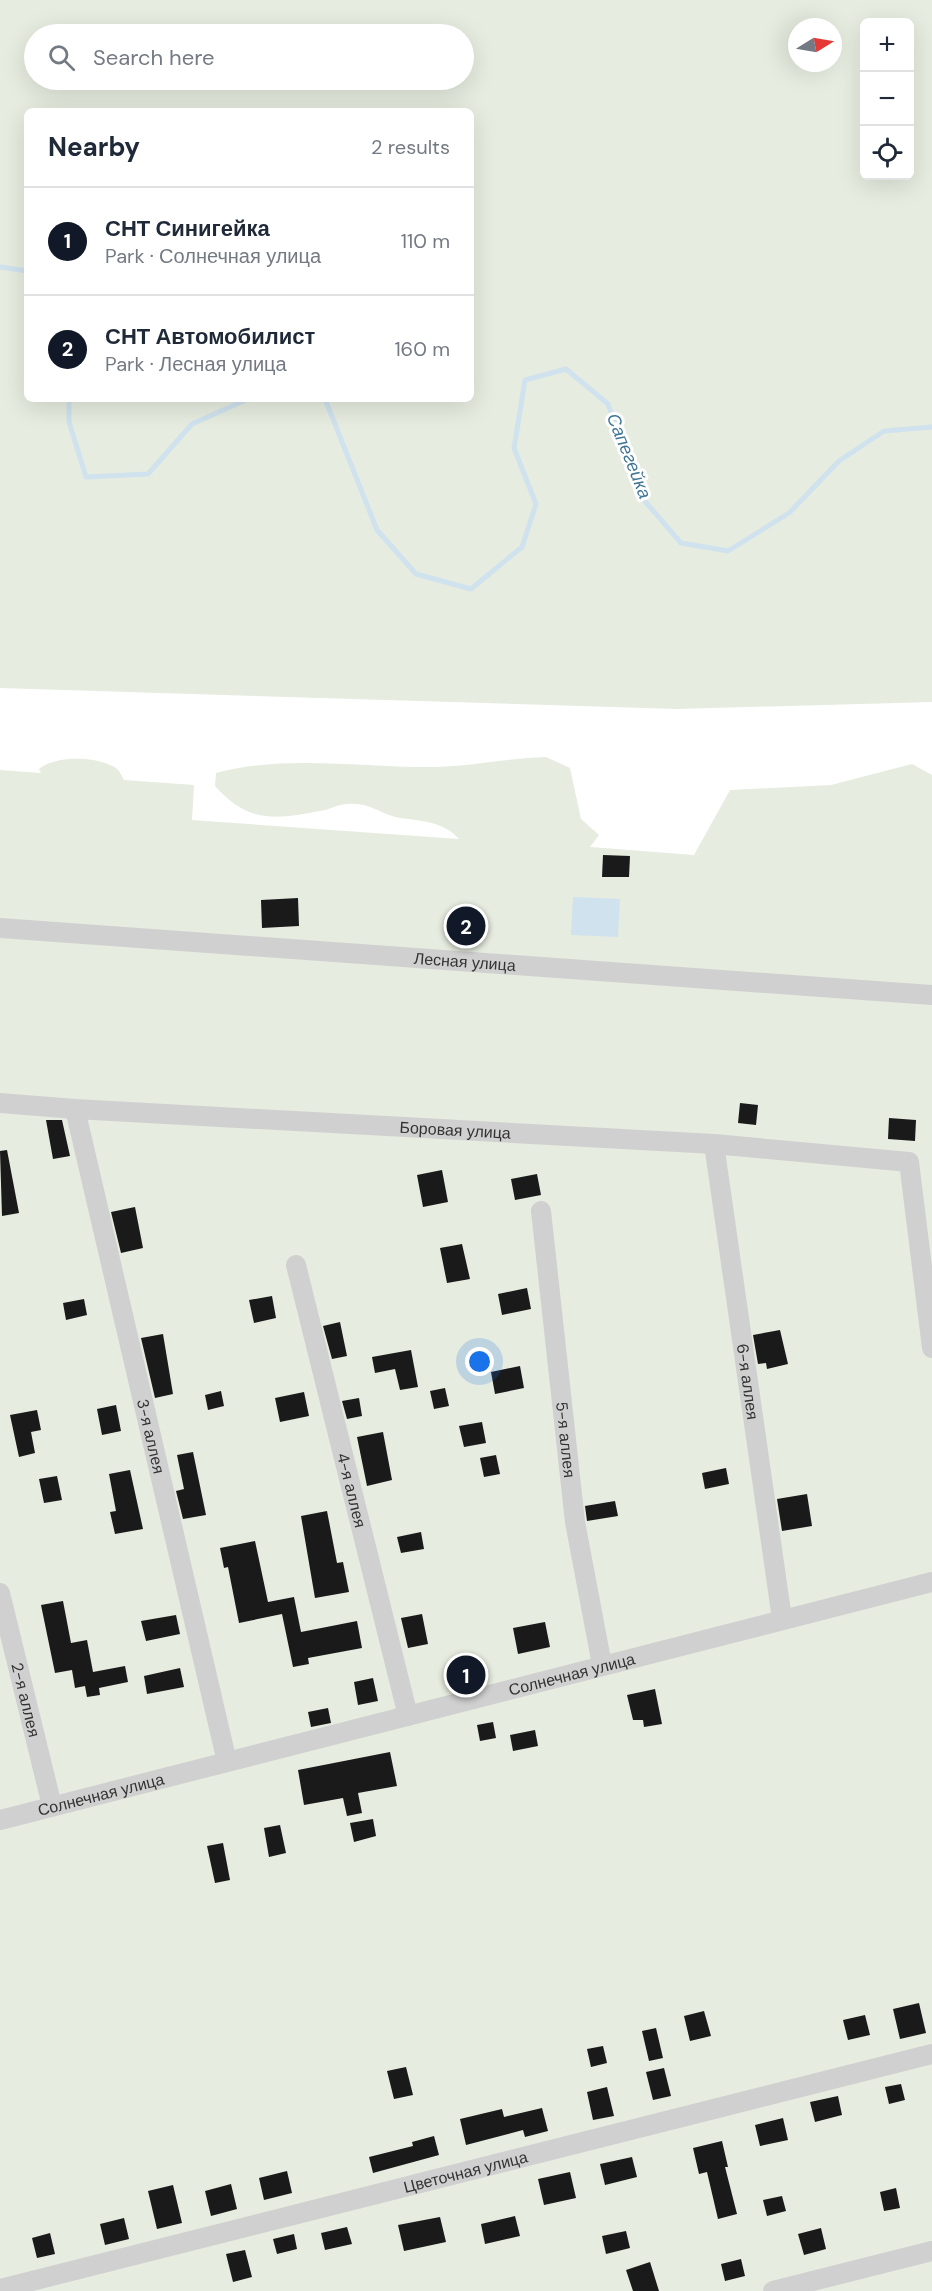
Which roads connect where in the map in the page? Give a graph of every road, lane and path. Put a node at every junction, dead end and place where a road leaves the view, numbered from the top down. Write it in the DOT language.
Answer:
graph roads {
  1 [pos="0,928"];
  2 [pos="932,995"];
  3 [pos="0,1102"];
  4 [pos="75,1109"];
  5 [pos="714,1144"];
  6 [pos="541,1211"];
  7 [pos="296,1265"];
  8 [pos="932,1348"];
  9 [pos="932,1582"];
  10 [pos="0,1593"];
  11 [pos="782,1619"];
  12 [pos="602,1665"];
  13 [pos="408,1716"];
  14 [pos="227,1762"];
  15 [pos="52,1806"];
  16 [pos="0,1820"];
  17 [pos="932,2054"];
  18 [pos="932,2251"];
  19 [pos="0,2289"];
  20 [pos="773,2291"];
  1 -- 2 [label="street, Лесная улица"];
  3 -- 4 [label="street, Боровая улица"];
  4 -- 5 [label="street, Боровая улица"];
  4 -- 14 [label="street, 3-я аллея"];
  5 -- 8 [label="street, Боровая улица"];
  5 -- 11 [label="street, 6-я аллея"];
  6 -- 12 [label="street, 5-я аллея"];
  7 -- 13 [label="street, 4-я аллея"];
  9 -- 11 [label="street, Солнечная улица"];
  10 -- 15 [label="street, 2-я аллея"];
  11 -- 12 [label="street, Солнечная улица"];
  12 -- 13 [label="street, Солнечная улица"];
  13 -- 14 [label="street, Солнечная улица"];
  14 -- 15 [label="street, Солнечная улица"];
  15 -- 16 [label="street, Солнечная улица"];
  17 -- 19 [label="street, Цветочная улица"];
  18 -- 20 [label="street"];
}
